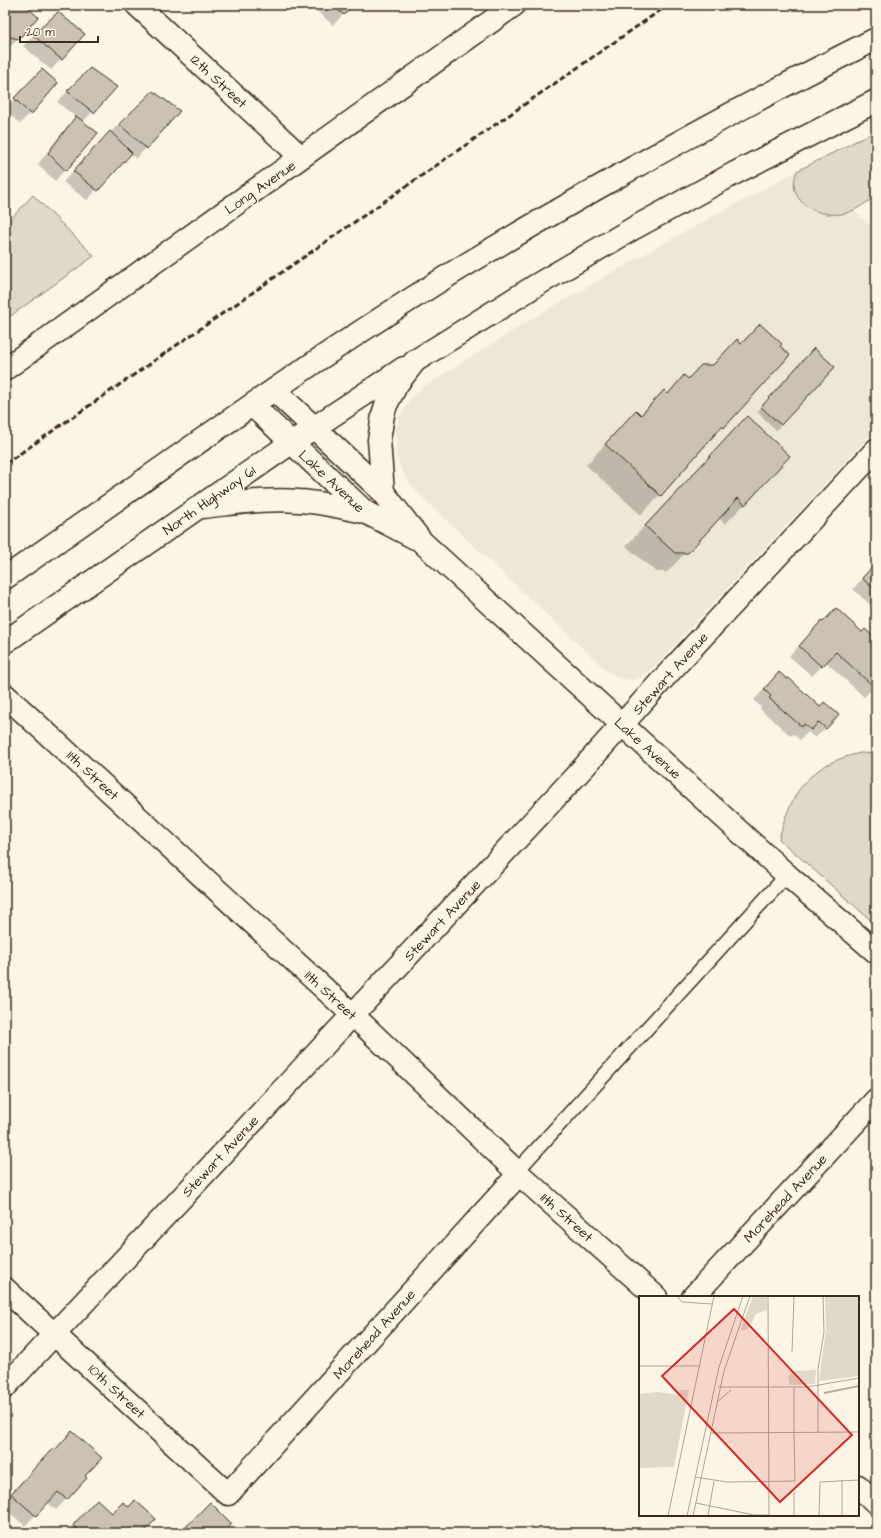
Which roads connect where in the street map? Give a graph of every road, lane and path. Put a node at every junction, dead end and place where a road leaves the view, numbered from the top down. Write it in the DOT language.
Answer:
graph roads {
  1 [pos="137,5"];
  2 [pos="514,5"];
  3 [pos="876,39"];
  4 [pos="876,101"];
  5 [pos="301,158"];
  6 [pos="416,361"];
  7 [pos="5,369"];
  8 [pos="274,390"];
  9 [pos="253,406"];
  10 [pos="314,428"];
  11 [pos="291,443"];
  12 [pos="876,450"];
  13 [pos="383,492"];
  14 [pos="198,508"];
  15 [pos="365,512"];
  16 [pos="422,542"];
  17 [pos="5,578"];
  18 [pos="5,642"];
  19 [pos="5,695"];
  20 [pos="622,725"];
  21 [pos="786,875"];
  22 [pos="876,952"];
  23 [pos="353,1014"];
  24 [pos="876,1100"];
  25 [pos="518,1173"];
  26 [pos="5,1289"];
  27 [pos="655,1296"];
  28 [pos="694,1296"];
  29 [pos="54,1334"];
  30 [pos="5,1387"];
  31 [pos="859,1487"];
  32 [pos="228,1494"];
  33 [pos="876,1503"];
  1 -- 5 [label="street, 12th Street"];
  2 -- 5 [label="street, Long Avenue"];
  3 -- 8 [label="street"];
  4 -- 6 [label="street, North Highway 61"];
  5 -- 7 [label="street, Long Avenue"];
  6 -- 10 [label="street, North Highway 61"];
  6 -- 13 [label="street"];
  8 -- 9 [label="street"];
  8 -- 10 [label="street, Lake Avenue"];
  9 -- 11 [label="street, Lake Avenue"];
  9 -- 17 [label="street"];
  10 -- 11 [label="street, North Highway 61"];
  10 -- 13 [label="street, Lake Avenue"];
  11 -- 14 [label="street, North Highway 61"];
  11 -- 15 [label="street, Lake Avenue"];
  12 -- 20 [label="street, Stewart Avenue"];
  13 -- 16 [label="street, Lake Avenue"];
  14 -- 15 [label="street"];
  14 -- 18 [label="street, North Highway 61"];
  15 -- 16 [label="street, Lake Avenue"];
  16 -- 20 [label="street, Lake Avenue"];
  19 -- 23 [label="street, 11th Street"];
  20 -- 21 [label="street, Lake Avenue"];
  20 -- 23 [label="street, Stewart Avenue"];
  21 -- 22 [label="street, Lake Avenue"];
  21 -- 25 [label="lane"];
  23 -- 25 [label="street, 11th Street"];
  23 -- 29 [label="street, Stewart Avenue"];
  24 -- 28 [label="street, Morehead Avenue"];
  25 -- 27 [label="street, 11th Street"];
  25 -- 32 [label="street, Morehead Avenue"];
  26 -- 29 [label="street, 10th Street"];
  29 -- 30 [label="street, Stewart Avenue"];
  29 -- 32 [label="street, 10th Street"];
  31 -- 33 [label="street"];
}
